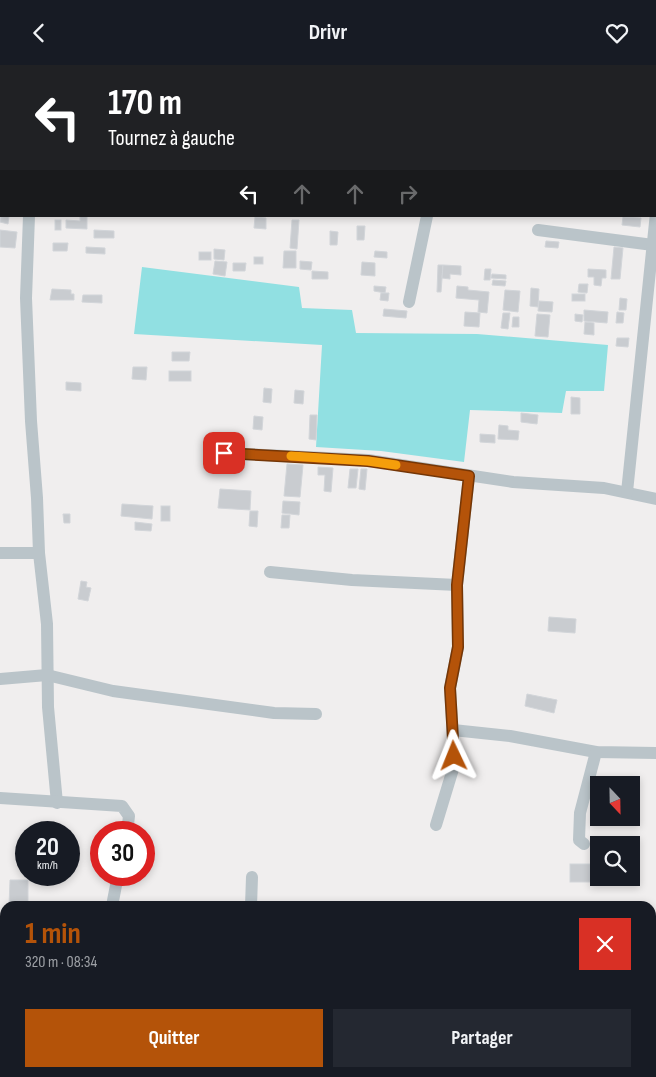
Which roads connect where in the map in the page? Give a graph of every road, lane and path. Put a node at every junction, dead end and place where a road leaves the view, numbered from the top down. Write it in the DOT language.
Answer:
graph roads {
  1 [pos="29,217"];
  2 [pos="427,217"];
  3 [pos="656,217"];
  4 [pos="538,230"];
  5 [pos="653,245"];
  6 [pos="410,301"];
  7 [pos="224,453"];
  8 [pos="469,476"];
  9 [pos="627,492"];
  10 [pos="656,499"];
  11 [pos="0,553"];
  12 [pos="39,553"];
  13 [pos="270,571"];
  14 [pos="457,585"];
  15 [pos="47,675"];
  16 [pos="0,679"];
  17 [pos="316,714"];
  18 [pos="453,730"];
  19 [pos="596,752"];
  20 [pos="656,753"];
  21 [pos="0,798"];
  22 [pos="58,803"];
  23 [pos="128,821"];
  24 [pos="436,825"];
  25 [pos="584,844"];
  26 [pos="252,877"];
  27 [pos="116,886"];
  28 [pos="113,901"];
  29 [pos="251,901"];
  1 -- 12 [label="street"];
  2 -- 6 [label="street"];
  3 -- 5 [label="street"];
  4 -- 5 [label="street"];
  5 -- 9 [label="street"];
  7 -- 8 [label="street"];
  8 -- 9 [label="street"];
  8 -- 14 [label="street"];
  9 -- 10 [label="street"];
  11 -- 12 [label="street"];
  12 -- 15 [label="street"];
  13 -- 14 [label="street"];
  14 -- 18 [label="street"];
  15 -- 16 [label="street"];
  15 -- 17 [label="street"];
  15 -- 22 [label="street"];
  18 -- 19 [label="street"];
  18 -- 24 [label="street"];
  19 -- 20 [label="street"];
  19 -- 25 [label="street"];
  21 -- 22 [label="street"];
  22 -- 23 [label="street"];
  26 -- 29 [label="street"];
  27 -- 28 [label="street"];
}
